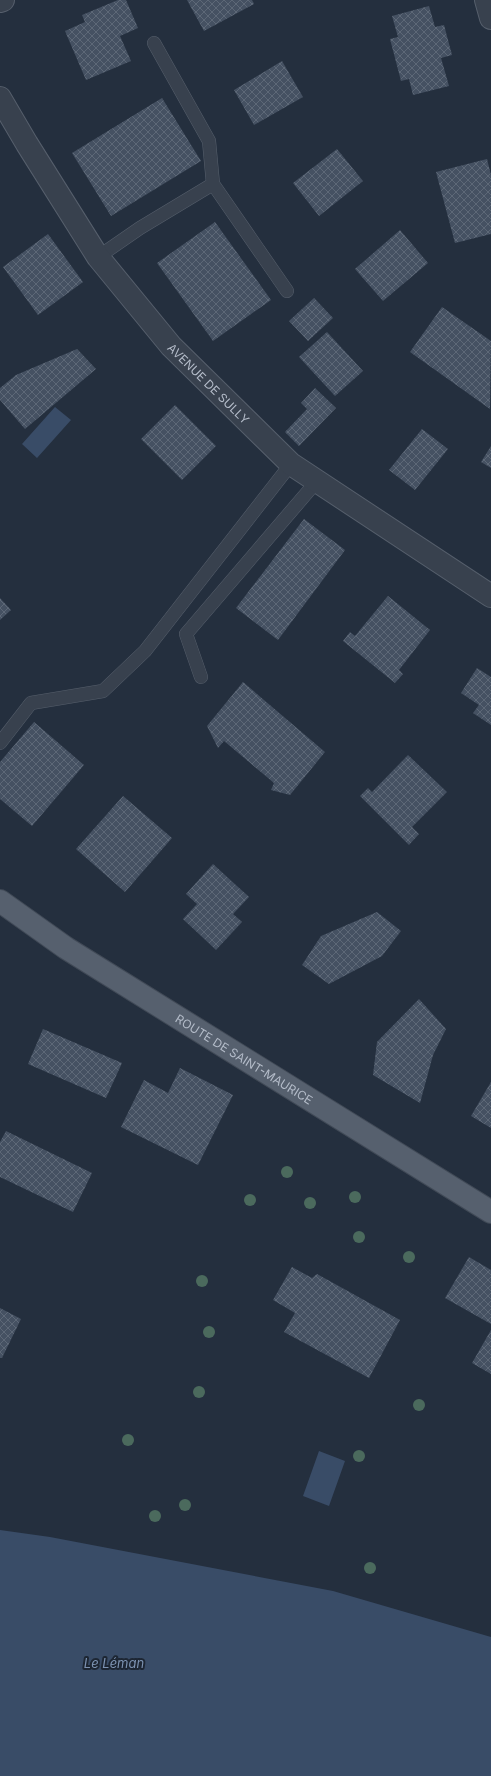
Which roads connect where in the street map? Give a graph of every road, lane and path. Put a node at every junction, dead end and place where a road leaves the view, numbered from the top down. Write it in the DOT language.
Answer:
graph roads {
  1 [pos="3,0"];
  2 [pos="486,0"];
  3 [pos="0,1"];
  4 [pos="491,18"];
  5 [pos="154,43"];
  6 [pos="0,98"];
  7 [pos="213,184"];
  8 [pos="98,257"];
  9 [pos="287,291"];
  10 [pos="291,464"];
  11 [pos="317,481"];
  12 [pos="491,596"];
  13 [pos="201,677"];
  14 [pos="0,743"];
  15 [pos="0,901"];
  16 [pos="491,1212"];
  1 -- 3 [label="street"];
  2 -- 4 [label="street"];
  5 -- 7 [label="lane"];
  6 -- 8 [label="street, AVENUE DE SULLY"];
  7 -- 8 [label="lane"];
  7 -- 9 [label="lane"];
  8 -- 10 [label="street, AVENUE DE SULLY"];
  10 -- 11 [label="street, AVENUE DE SULLY"];
  10 -- 14 [label="lane"];
  11 -- 12 [label="street, AVENUE DE SULLY"];
  11 -- 13 [label="lane"];
  15 -- 16 [label="main road, ROUTE DE SAINT-MAURICE"];
}
